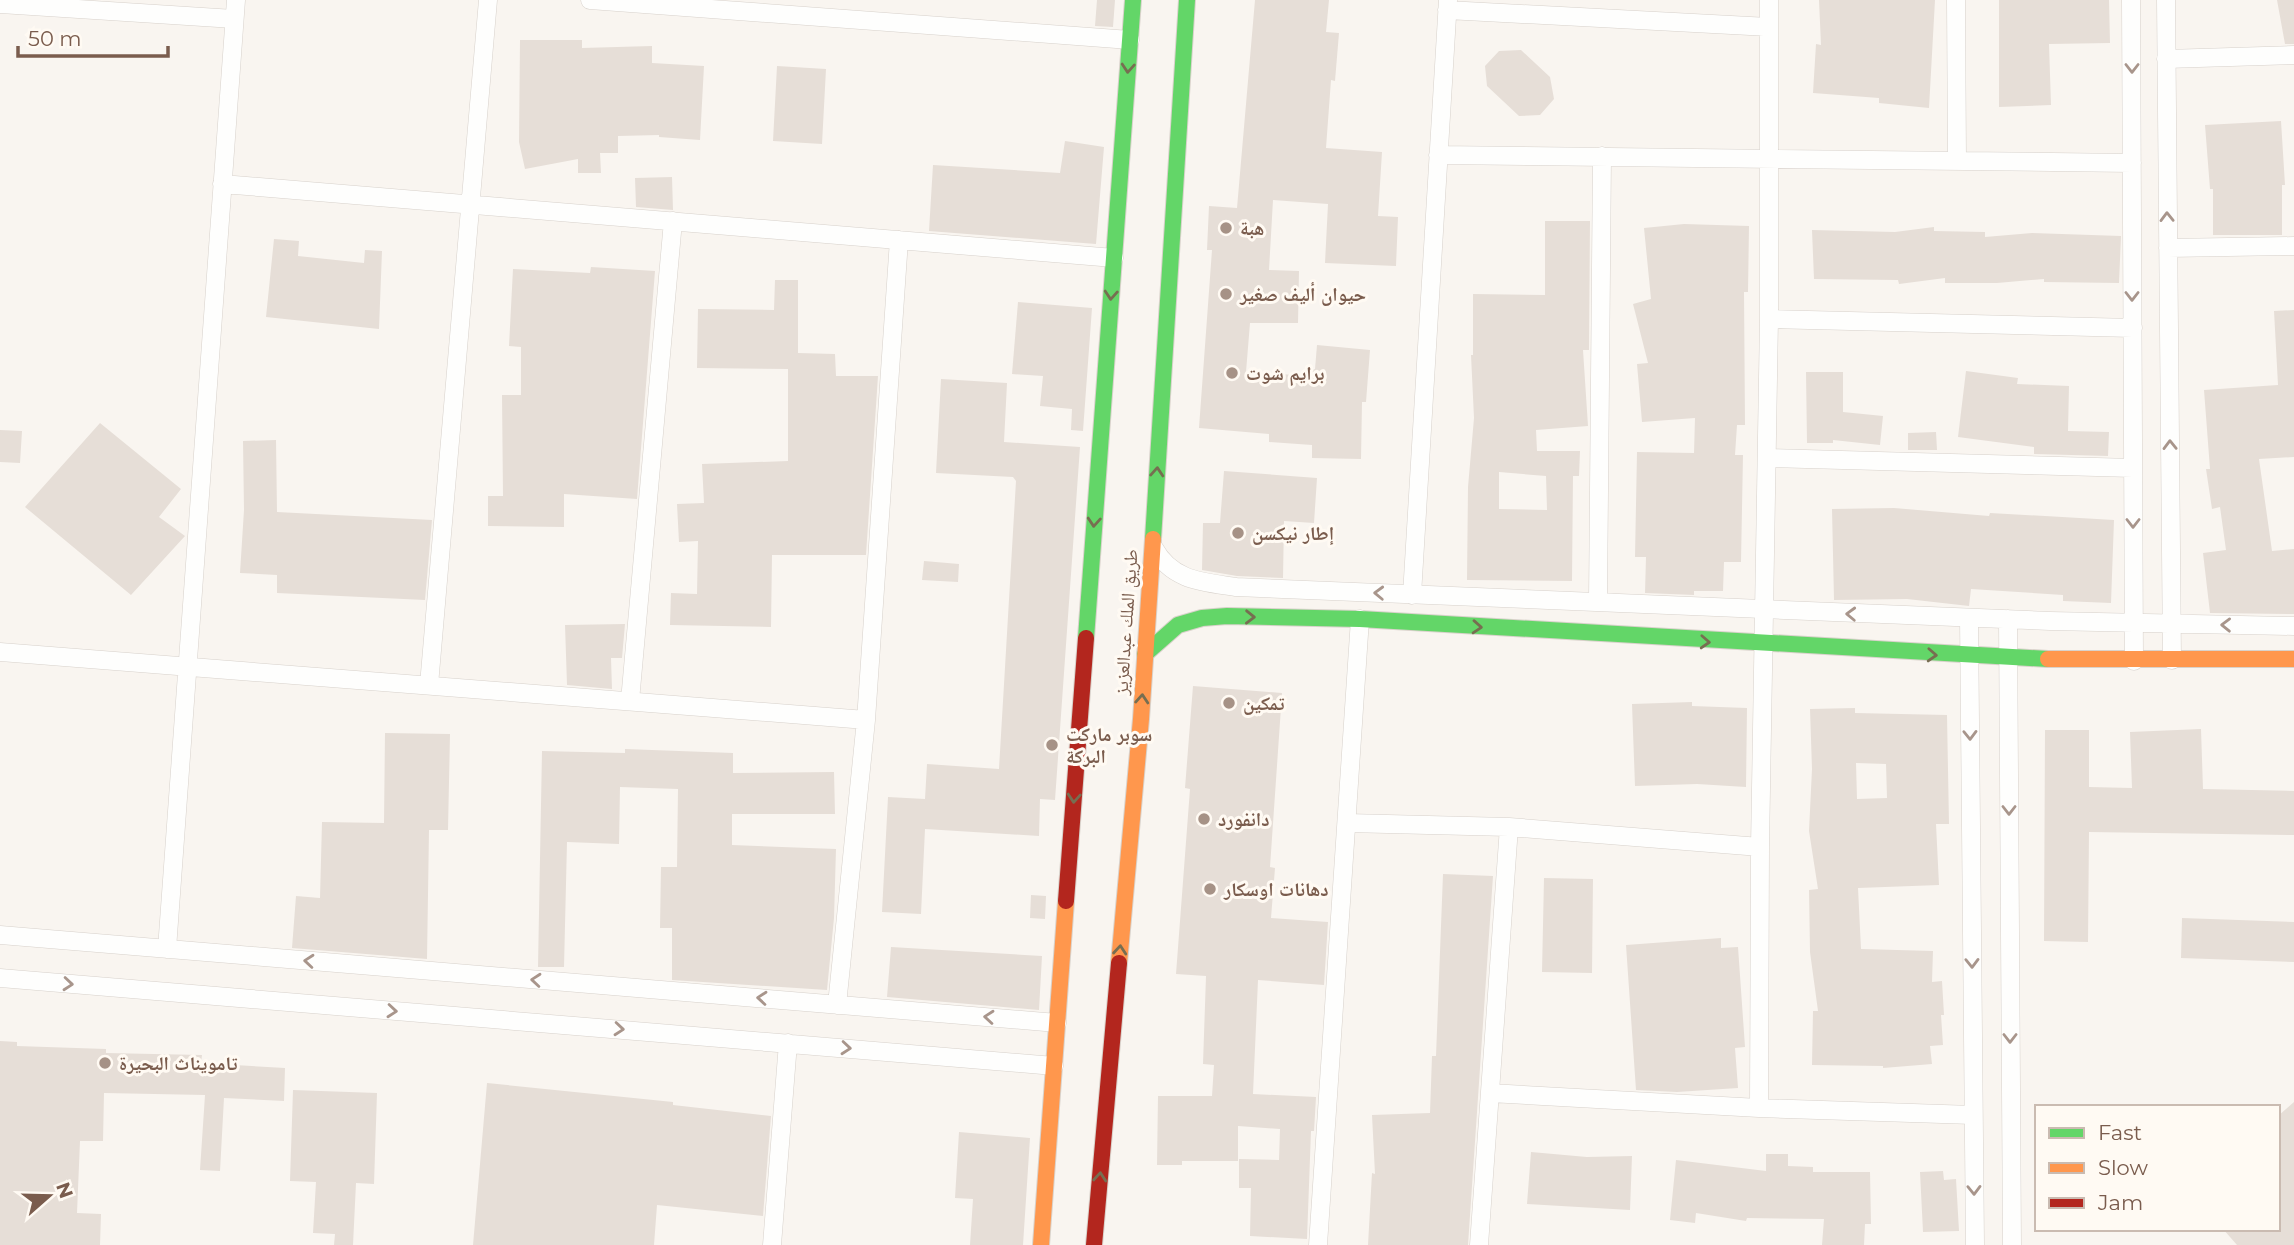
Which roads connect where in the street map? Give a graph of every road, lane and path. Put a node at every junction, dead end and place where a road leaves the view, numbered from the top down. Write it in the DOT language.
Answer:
graph roads {
  1 [pos="236,0"];
  2 [pos="488,0"];
  3 [pos="590,0"];
  4 [pos="1133,0"];
  5 [pos="1187,0"];
  6 [pos="1769,0"];
  7 [pos="1956,0"];
  8 [pos="2131,0"];
  9 [pos="2166,0"];
  10 [pos="0,4"];
  11 [pos="1447,5"];
  12 [pos="800,8"];
  13 [pos="234,19"];
  14 [pos="1769,27"];
  15 [pos="1130,40"];
  16 [pos="2294,55"];
  17 [pos="2166,58"];
  18 [pos="1438,155"];
  19 [pos="1602,156"];
  20 [pos="1768,158"];
  21 [pos="1956,160"];
  22 [pos="2132,163"];
  23 [pos="222,184"];
  24 [pos="472,205"];
  25 [pos="673,221"];
  26 [pos="899,240"];
  27 [pos="2294,246"];
  28 [pos="2168,248"];
  29 [pos="1114,258"];
  30 [pos="1769,319"];
  31 [pos="2133,328"];
  32 [pos="1768,458"];
  33 [pos="2133,467"];
  34 [pos="1153,546"];
  35 [pos="1217,584"];
  36 [pos="1412,595"];
  37 [pos="1598,602"];
  38 [pos="1765,611"];
  39 [pos="1214,617"];
  40 [pos="1969,618"];
  41 [pos="1360,619"];
  42 [pos="2008,620"];
  43 [pos="2134,623"];
  44 [pos="2172,624"];
  45 [pos="2294,626"];
  46 [pos="1764,645"];
  47 [pos="0,652"];
  48 [pos="1145,654"];
  49 [pos="1969,657"];
  50 [pos="2008,659"];
  51 [pos="2294,659"];
  52 [pos="2134,660"];
  53 [pos="2172,660"];
  54 [pos="188,665"];
  55 [pos="429,685"];
  56 [pos="630,701"];
  57 [pos="866,720"];
  58 [pos="1346,823"];
  59 [pos="1509,827"];
  60 [pos="1760,846"];
  61 [pos="0,935"];
  62 [pos="167,949"];
  63 [pos="0,978"];
  64 [pos="837,1005"];
  65 [pos="1057,1023"];
  66 [pos="788,1043"];
  67 [pos="1054,1066"];
  68 [pos="1490,1093"];
  69 [pos="1759,1108"];
  70 [pos="1973,1115"];
  71 [pos="772,1245"];
  72 [pos="1041,1245"];
  73 [pos="1094,1245"];
  74 [pos="1318,1245"];
  75 [pos="1479,1245"];
  76 [pos="1975,1245"];
  77 [pos="2012,1245"];
  1 -- 13 [label="street"];
  2 -- 24 [label="street"];
  3 -- 12 [label="street"];
  4 -- 15 [label="main road, طريق الملك عبدالعزيز"];
  34 -- 5 [label="main road, طريق الملك عبدالعزيز, one-way"];
  6 -- 14 [label="street"];
  7 -- 21 [label="street"];
  8 -- 22 [label="street, one-way"];
  9 -- 17 [label="street"];
  10 -- 13 [label="street"];
  11 -- 14 [label="street"];
  11 -- 18 [label="street"];
  12 -- 15 [label="street"];
  13 -- 23 [label="street"];
  14 -- 20 [label="street"];
  15 -- 29 [label="main road, طريق الملك عبدالعزيز, one-way"];
  16 -- 17 [label="street"];
  28 -- 17 [label="street, one-way"];
  18 -- 19 [label="street"];
  18 -- 36 [label="street"];
  19 -- 20 [label="street"];
  19 -- 37 [label="street"];
  20 -- 21 [label="street"];
  20 -- 30 [label="street"];
  21 -- 22 [label="street"];
  22 -- 31 [label="street, one-way"];
  23 -- 24 [label="street"];
  23 -- 54 [label="street"];
  24 -- 25 [label="street"];
  24 -- 55 [label="street"];
  25 -- 26 [label="street"];
  25 -- 56 [label="street"];
  26 -- 29 [label="street"];
  26 -- 57 [label="street"];
  27 -- 28 [label="street"];
  44 -- 28 [label="street, one-way"];
  29 -- 65 [label="main road, طريق الملك عبدالعزيز, one-way"];
  30 -- 31 [label="street"];
  30 -- 32 [label="street"];
  31 -- 33 [label="street"];
  32 -- 33 [label="street"];
  32 -- 38 [label="street"];
  33 -- 43 [label="street, one-way"];
  34 -- 35 [label="street"];
  34 -- 48 [label="main road, طريق الملك عبدالعزيز"];
  36 -- 35 [label="street, one-way"];
  35 -- 39 [label="street"];
  36 -- 37 [label="street"];
  37 -- 38 [label="street"];
  40 -- 38 [label="street, one-way"];
  38 -- 46 [label="street"];
  39 -- 41 [label="main road, one-way"];
  39 -- 48 [label="main road"];
  40 -- 42 [label="street"];
  40 -- 49 [label="street"];
  41 -- 46 [label="main road, one-way"];
  41 -- 58 [label="street"];
  42 -- 43 [label="street"];
  42 -- 50 [label="street"];
  43 -- 44 [label="street"];
  43 -- 52 [label="street"];
  45 -- 44 [label="street, one-way"];
  44 -- 53 [label="street"];
  46 -- 49 [label="main road, one-way"];
  46 -- 60 [label="street"];
  47 -- 54 [label="street"];
  73 -- 48 [label="main road, طريق الملك عبدالعزيز, one-way"];
  49 -- 50 [label="main road"];
  49 -- 70 [label="street, one-way"];
  50 -- 52 [label="main road"];
  50 -- 77 [label="street, one-way"];
  51 -- 53 [label="main road"];
  52 -- 53 [label="main road"];
  54 -- 55 [label="street"];
  54 -- 62 [label="street"];
  55 -- 56 [label="street"];
  56 -- 57 [label="street"];
  57 -- 64 [label="street"];
  58 -- 59 [label="street"];
  58 -- 74 [label="street"];
  59 -- 60 [label="street"];
  59 -- 68 [label="street"];
  60 -- 69 [label="street"];
  61 -- 62 [label="street"];
  64 -- 62 [label="street, one-way"];
  63 -- 66 [label="street, one-way"];
  65 -- 64 [label="street, one-way"];
  65 -- 67 [label="main road, طريق الملك عبدالعزيز"];
  66 -- 67 [label="street, one-way"];
  66 -- 71 [label="street"];
  67 -- 72 [label="main road, طريق الملك عبدالعزيز"];
  68 -- 69 [label="street"];
  68 -- 75 [label="street"];
  69 -- 70 [label="street"];
  70 -- 76 [label="street, one-way"];
}
